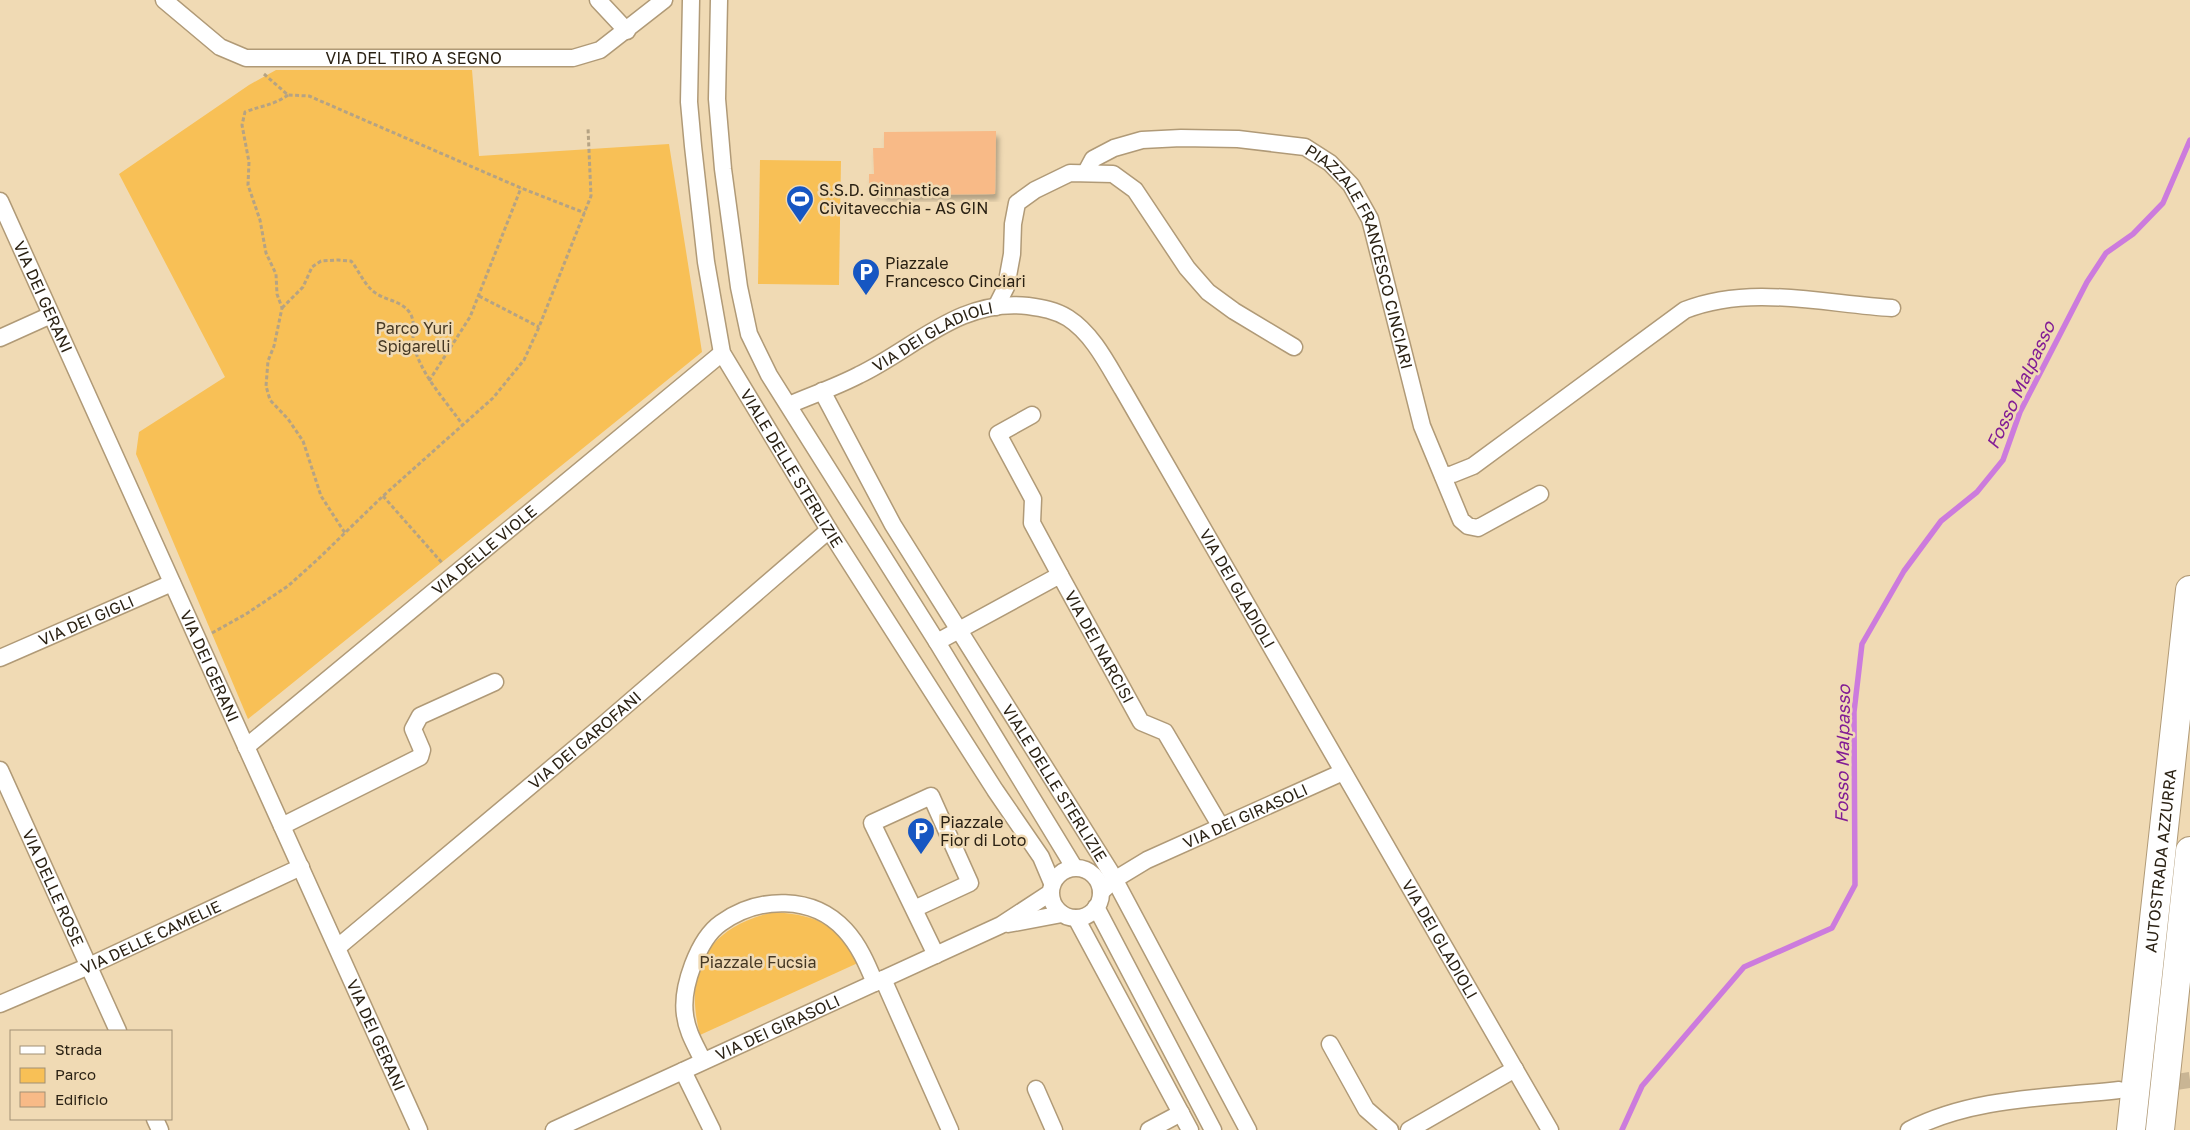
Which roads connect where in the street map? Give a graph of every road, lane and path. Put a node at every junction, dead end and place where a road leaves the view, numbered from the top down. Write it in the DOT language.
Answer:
graph roads {
  1 [pos="164,0"];
  2 [pos="598,0"];
  3 [pos="664,0"];
  4 [pos="691,0"];
  5 [pos="719,0"];
  6 [pos="628,31"];
  7 [pos="246,58"];
  8 [pos="288,95"];
  9 [pos="588,128"];
  10 [pos="1086,172"];
  11 [pos="521,188"];
  12 [pos="0,200"];
  13 [pos="584,214"];
  14 [pos="479,296"];
  15 [pos="996,307"];
  16 [pos="282,308"];
  17 [pos="1892,308"];
  18 [pos="51,315"];
  19 [pos="539,327"];
  20 [pos="0,338"];
  21 [pos="1294,347"];
  22 [pos="722,353"];
  23 [pos="430,381"];
  24 [pos="822,391"];
  25 [pos="789,405"];
  26 [pos="1032,416"];
  27 [pos="462,424"];
  28 [pos="1443,476"];
  29 [pos="1540,494"];
  30 [pos="383,496"];
  31 [pos="830,530"];
  32 [pos="345,533"];
  33 [pos="1060,575"];
  34 [pos="453,576"];
  35 [pos="172,583"];
  36 [pos="2190,590"];
  37 [pos="959,630"];
  38 [pos="198,640"];
  39 [pos="937,642"];
  40 [pos="0,658"];
  41 [pos="495,682"];
  42 [pos="246,747"];
  43 [pos="0,770"];
  44 [pos="1343,772"];
  45 [pos="282,826"];
  46 [pos="1221,827"];
  47 [pos="2190,851"];
  48 [pos="301,867"];
  49 [pos="1074,867"];
  50 [pos="1092,873"];
  51 [pos="1112,875"];
  52 [pos="1051,888"];
  53 [pos="1099,899"];
  54 [pos="914,909"];
  55 [pos="1069,916"];
  56 [pos="1001,925"];
  57 [pos="338,947"];
  58 [pos="936,955"];
  59 [pos="89,966"];
  60 [pos="879,981"];
  61 [pos="0,1004"];
  62 [pos="118,1030"];
  63 [pos="1330,1044"];
  64 [pos="703,1061"];
  65 [pos="1515,1069"];
  66 [pos="684,1071"];
  67 [pos="1036,1089"];
  68 [pos="2119,1090"];
  69 [pos="1181,1113"];
  70 [pos="586,1123"];
  71 [pos="419,1130"];
  72 [pos="554,1130"];
  73 [pos="712,1130"];
  74 [pos="950,1130"];
  75 [pos="1054,1130"];
  76 [pos="1149,1130"];
  77 [pos="1190,1130"];
  78 [pos="1213,1130"];
  79 [pos="1248,1130"];
  80 [pos="1390,1130"];
  81 [pos="1409,1130"];
  82 [pos="1550,1130"];
  83 [pos="1909,1130"];
  84 [pos="2131,1130"];
  85 [pos="2160,1130"];
  1 -- 7 [label="street, VIA DEL TIRO A SEGNO"];
  2 -- 6 [label="street"];
  3 -- 6 [label="street, VIA DEL TIRO A SEGNO"];
  4 -- 22 [label="street, VIALE DELLE STERLIZIE"];
  5 -- 25 [label="street, VIALE DELLE STERLIZIE"];
  6 -- 7 [label="street, VIA DEL TIRO A SEGNO"];
  7 -- 8 [label="path"];
  8 -- 11 [label="path"];
  8 -- 16 [label="path"];
  9 -- 13 [label="path"];
  10 -- 15 [label="street"];
  10 -- 21 [label="street"];
  10 -- 28 [label="street, PIAZZALE FRANCESCO CINCIARI"];
  11 -- 13 [label="path"];
  11 -- 14 [label="path"];
  12 -- 18 [label="street, VIA DEI GERANI"];
  13 -- 19 [label="path"];
  14 -- 19 [label="path"];
  14 -- 23 [label="path"];
  15 -- 24 [label="street, VIA DEI GLADIOLI"];
  15 -- 44 [label="street, VIA DEI GLADIOLI"];
  16 -- 23 [label="path"];
  16 -- 32 [label="path"];
  17 -- 28 [label="street"];
  18 -- 20 [label="street"];
  18 -- 35 [label="street, VIA DEI GERANI"];
  19 -- 27 [label="path"];
  22 -- 31 [label="street, VIALE DELLE STERLIZIE"];
  22 -- 34 [label="street, VIA DELLE VIOLE"];
  23 -- 27 [label="path"];
  24 -- 25 [label="street, VIA DEI GLADIOLI"];
  24 -- 37 [label="street, VIALE DELLE STERLIZIE"];
  25 -- 39 [label="street, VIALE DELLE STERLIZIE"];
  26 -- 33 [label="street"];
  27 -- 30 [label="path"];
  28 -- 29 [label="street, PIAZZALE FRANCESCO CINCIARI"];
  30 -- 32 [label="path"];
  30 -- 34 [label="path"];
  31 -- 52 [label="street, VIALE DELLE STERLIZIE"];
  31 -- 57 [label="street, VIA DEI GAROFANI"];
  32 -- 38 [label="path"];
  33 -- 37 [label="street, VIA DEI NARCISI"];
  33 -- 46 [label="street, VIA DEI NARCISI"];
  34 -- 42 [label="street, VIA DELLE VIOLE"];
  35 -- 38 [label="street, VIA DEI GERANI"];
  35 -- 40 [label="street, VIA DEI GIGLI"];
  36 -- 84 [label="highway, AUTOSTRADA AZZURRA"];
  37 -- 39 [label="street, VIA DEI NARCISI"];
  37 -- 51 [label="street, VIALE DELLE STERLIZIE"];
  38 -- 42 [label="street, VIA DEI GERANI"];
  39 -- 49 [label="street, VIALE DELLE STERLIZIE"];
  41 -- 45 [label="street"];
  42 -- 45 [label="street, VIA DEI GERANI"];
  43 -- 59 [label="street, VIA DELLE ROSE"];
  44 -- 46 [label="street, VIA DEI GIRASOLI"];
  44 -- 65 [label="street, VIA DEI GLADIOLI"];
  45 -- 48 [label="street, VIA DEI GERANI"];
  46 -- 51 [label="street, VIA DEI GIRASOLI"];
  47 -- 85 [label="highway, AUTOSTRADA AZZURRA"];
  48 -- 57 [label="street, VIA DEI GERANI"];
  48 -- 59 [label="street, VIA DELLE CAMELIE"];
  49 -- 50 [label="street"];
  49 -- 52 [label="street"];
  50 -- 51 [label="street, VIA DEI GIRASOLI"];
  50 -- 53 [label="street"];
  51 -- 53 [label="street, VIA DEI GIRASOLI"];
  51 -- 79 [label="street, VIALE DELLE STERLIZIE"];
  52 -- 55 [label="street"];
  52 -- 56 [label="street, VIA DEI GIRASOLI"];
  53 -- 55 [label="street"];
  53 -- 78 [label="street"];
  54 -- 54 [label="street"];
  54 -- 58 [label="street"];
  55 -- 56 [label="street, VIA DEI GIRASOLI"];
  55 -- 69 [label="street"];
  56 -- 58 [label="street, VIA DEI GIRASOLI"];
  57 -- 71 [label="street, VIA DEI GERANI"];
  58 -- 60 [label="street, VIA DEI GIRASOLI"];
  59 -- 61 [label="street, VIA DELLE CAMELIE"];
  59 -- 62 [label="street, VIA DELLE ROSE"];
  60 -- 64 [label="street, VIA DEI GIRASOLI"];
  60 -- 64 [label="street"];
  60 -- 74 [label="street"];
  63 -- 80 [label="street"];
  64 -- 66 [label="street, VIA DEI GIRASOLI"];
  65 -- 81 [label="street"];
  65 -- 82 [label="street, VIA DEI GLADIOLI"];
  66 -- 70 [label="street, VIA DEI GIRASOLI"];
  66 -- 73 [label="street"];
  67 -- 75 [label="street"];
  68 -- 83 [label="street"];
  69 -- 76 [label="street"];
  69 -- 77 [label="street"];
  70 -- 72 [label="street, VIA DEI GIRASOLI"];
}
